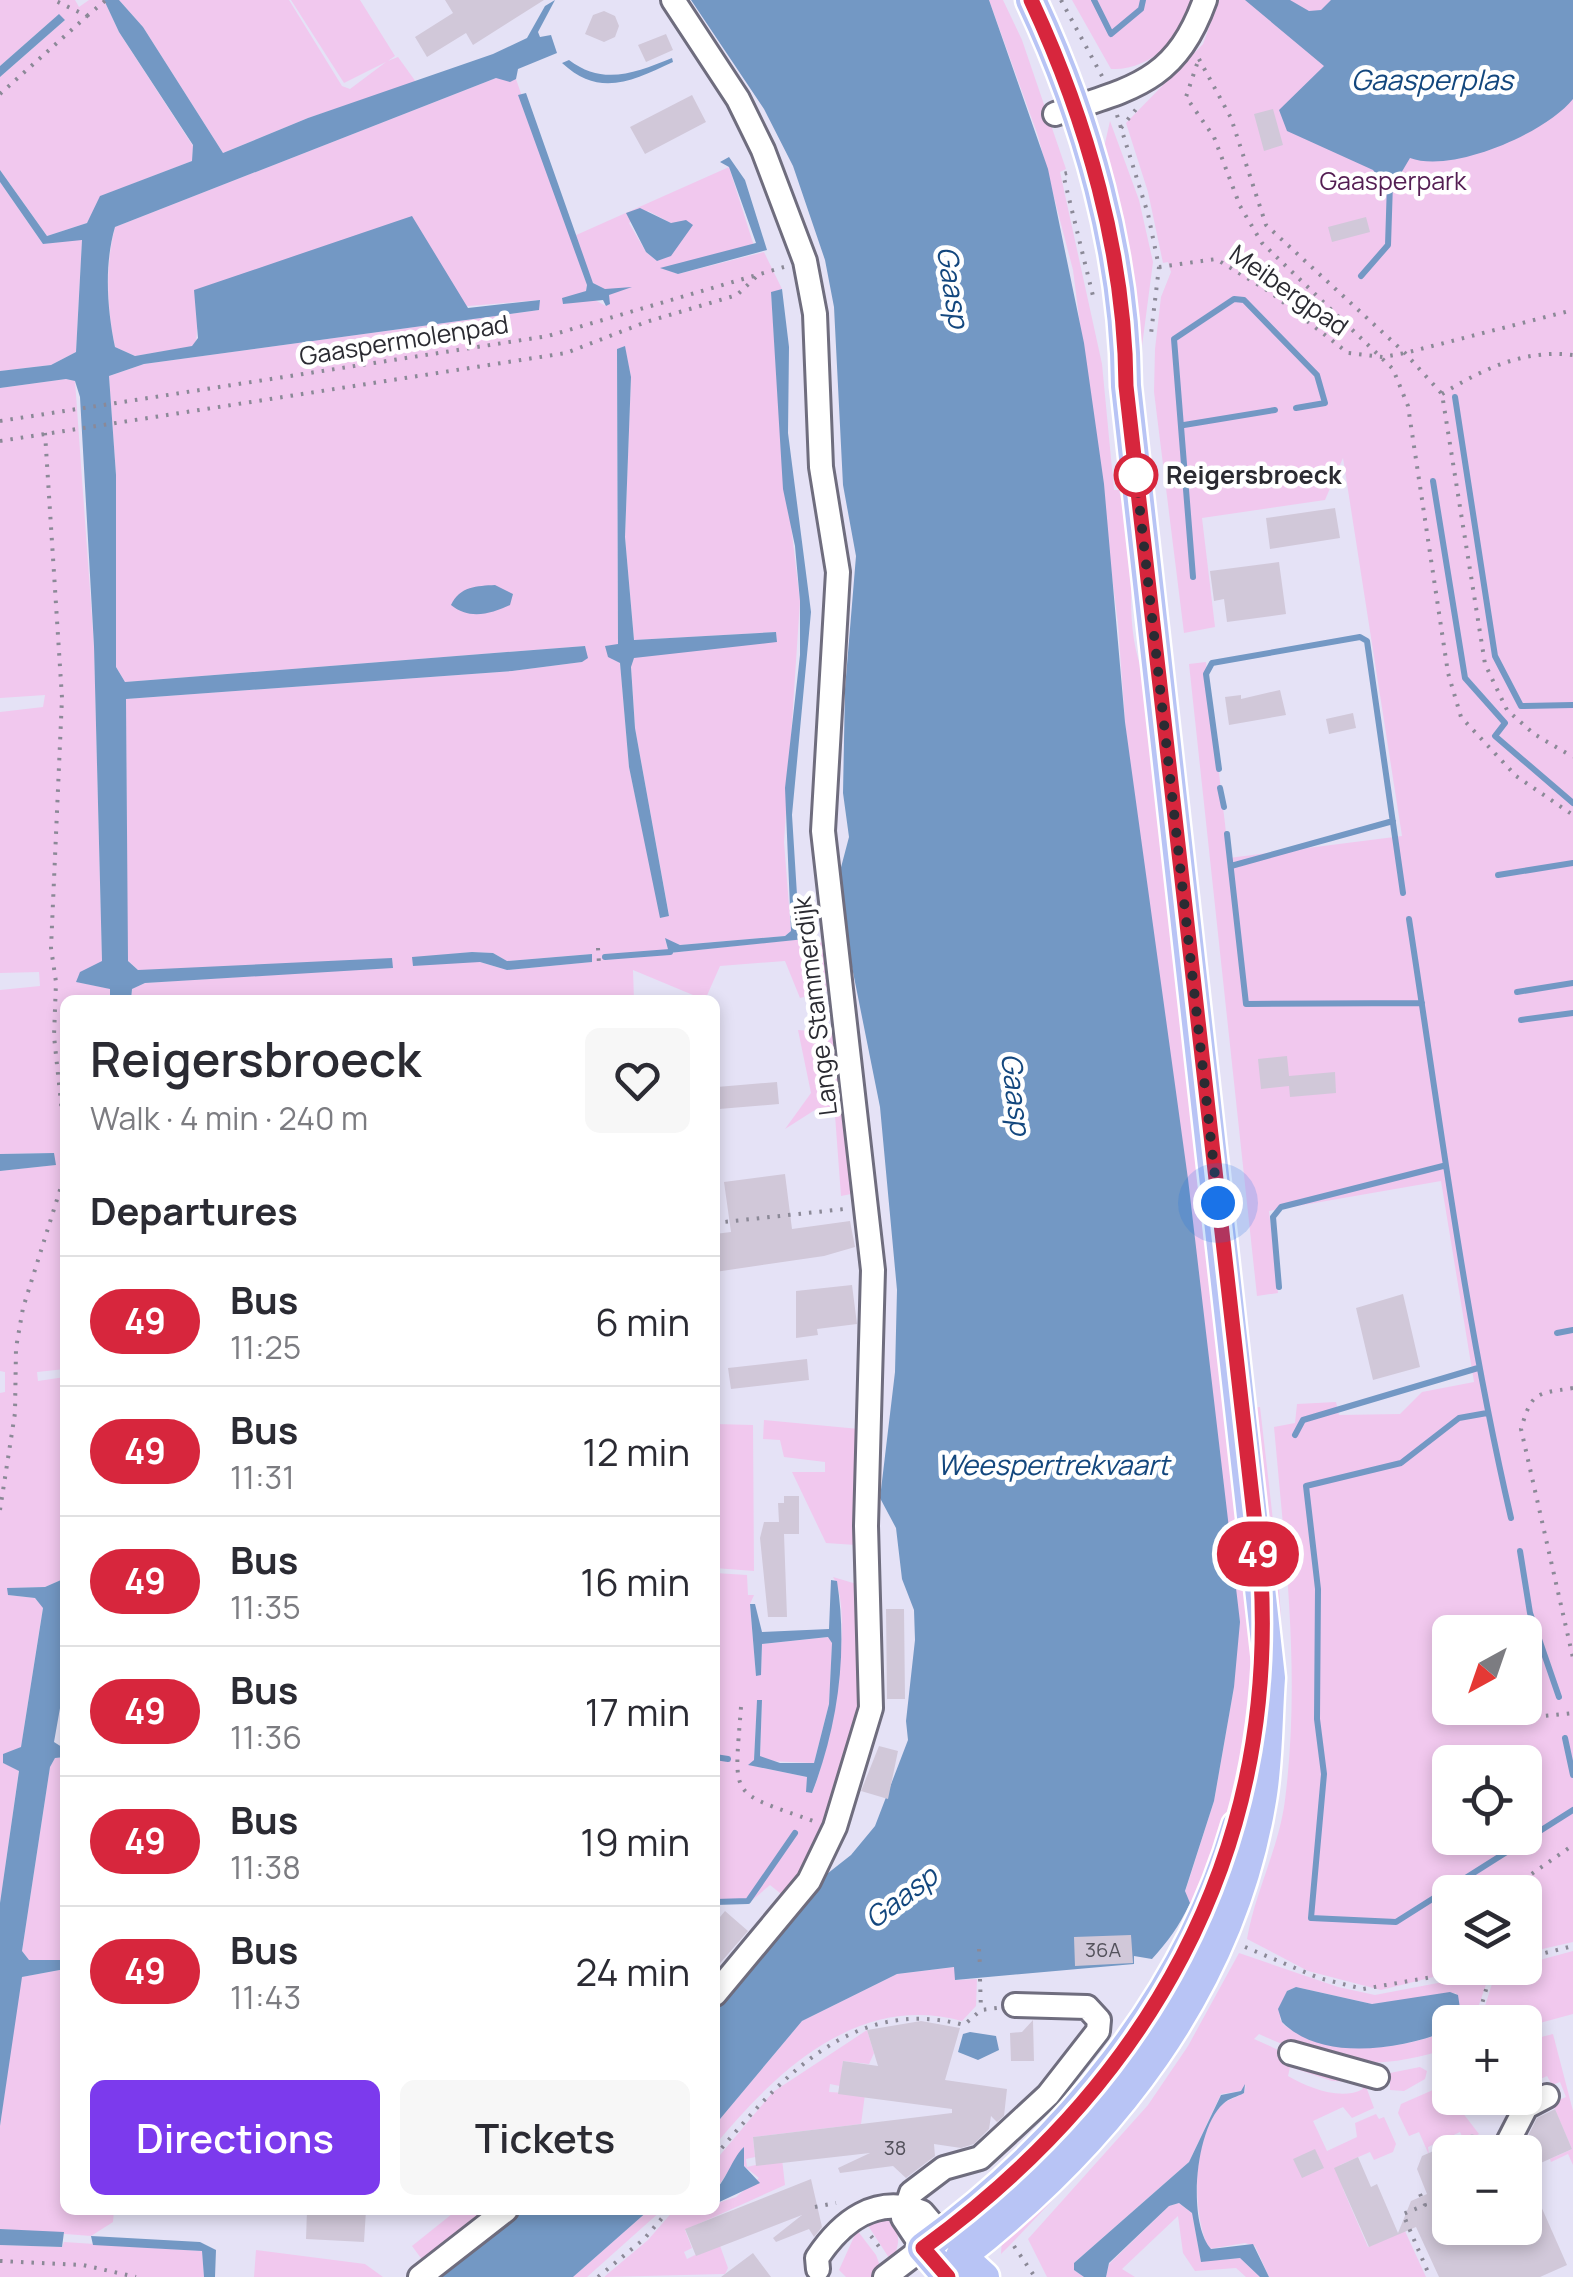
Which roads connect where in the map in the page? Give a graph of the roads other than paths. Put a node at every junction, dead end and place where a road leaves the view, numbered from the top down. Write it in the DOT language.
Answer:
graph roads {
  1 [pos="673,0"];
  2 [pos="1012,0"];
  3 [pos="1031,0"];
  4 [pos="1205,0"];
  5 [pos="1065,111"];
  6 [pos="720,1988"];
  7 [pos="1014,2005"];
  8 [pos="1292,2053"];
  9 [pos="1377,2077"];
  10 [pos="1547,2096"];
  11 [pos="1512,2135"];
  12 [pos="904,2208"];
  13 [pos="500,2215"];
  14 [pos="941,2261"];
  15 [pos="815,2273"];
  16 [pos="889,2274"];
  17 [pos="420,2277"];
  18 [pos="984,2277"];
  1 -- 6 [label="street, Lange Stammerdijk"];
  2 -- 5 [label="main road"];
  3 -- 5 [label="main road"];
  4 -- 5 [label="street"];
  5 -- 14 [label="main road"];
  7 -- 12 [label="street"];
  8 -- 9 [label="street"];
  10 -- 11 [label="street"];
  12 -- 14 [label="street"];
  12 -- 15 [label="street"];
  13 -- 17 [label="street"];
  14 -- 16 [label="street"];
  14 -- 18 [label="main road"];
}
